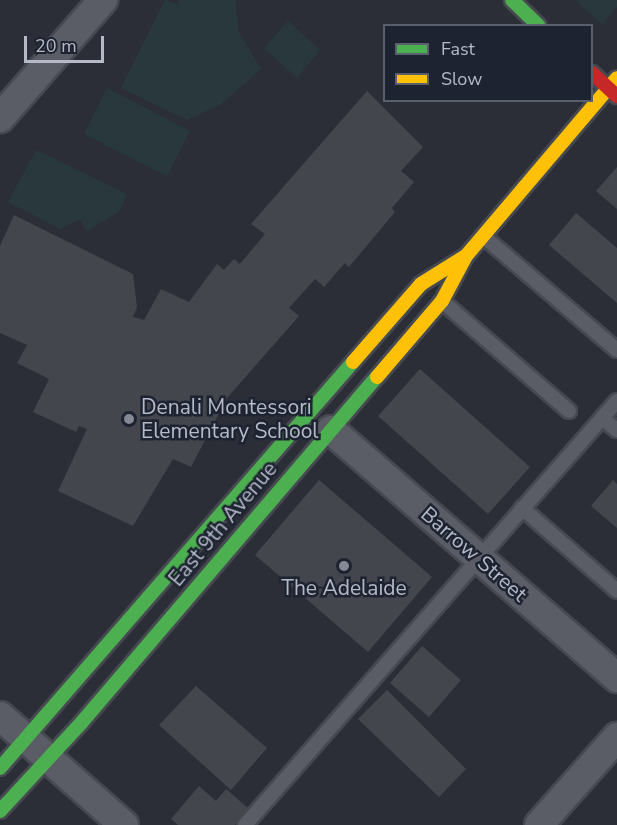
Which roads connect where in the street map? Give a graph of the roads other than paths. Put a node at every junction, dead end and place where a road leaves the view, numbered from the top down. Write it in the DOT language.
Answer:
graph roads {
  1 [pos="103,0"];
  2 [pos="512,0"];
  3 [pos="537,24"];
  4 [pos="593,74"];
  5 [pos="614,88"];
  6 [pos="0,118"];
  7 [pos="483,236"];
  8 [pos="466,256"];
  9 [pos="442,301"];
  10 [pos="617,350"];
  11 [pos="617,401"];
  12 [pos="569,411"];
  13 [pos="602,418"];
  14 [pos="331,430"];
  15 [pos="617,430"];
  16 [pos="522,508"];
  17 [pos="477,557"];
  18 [pos="617,591"];
  19 [pos="617,678"];
  20 [pos="0,716"];
  21 [pos="617,737"];
  22 [pos="26,738"];
  23 [pos="48,758"];
  24 [pos="0,768"];
  25 [pos="0,811"];
  26 [pos="124,825"];
  27 [pos="245,825"];
  28 [pos="539,825"];
  1 -- 6 [label="street"];
  2 -- 3 [label="street"];
  4 -- 5 [label="street"];
  5 -- 7 [label="street, East 9th Avenue"];
  7 -- 8 [label="street, East 9th Avenue"];
  7 -- 10 [label="lane"];
  8 -- 9 [label="street, East 9th Avenue"];
  8 -- 22 [label="street, East 9th Avenue"];
  9 -- 12 [label="lane"];
  9 -- 14 [label="street, East 9th Avenue"];
  11 -- 13 [label="lane"];
  13 -- 15 [label="lane"];
  13 -- 16 [label="lane"];
  14 -- 17 [label="street, Barrow Street"];
  14 -- 23 [label="street, East 9th Avenue"];
  16 -- 17 [label="lane"];
  16 -- 18 [label="lane"];
  17 -- 19 [label="street, Barrow Street"];
  17 -- 27 [label="lane"];
  20 -- 22 [label="street"];
  21 -- 28 [label="street"];
  22 -- 23 [label="street"];
  22 -- 24 [label="street, East 9th Avenue"];
  23 -- 25 [label="street, East 9th Avenue"];
  23 -- 26 [label="street"];
}
